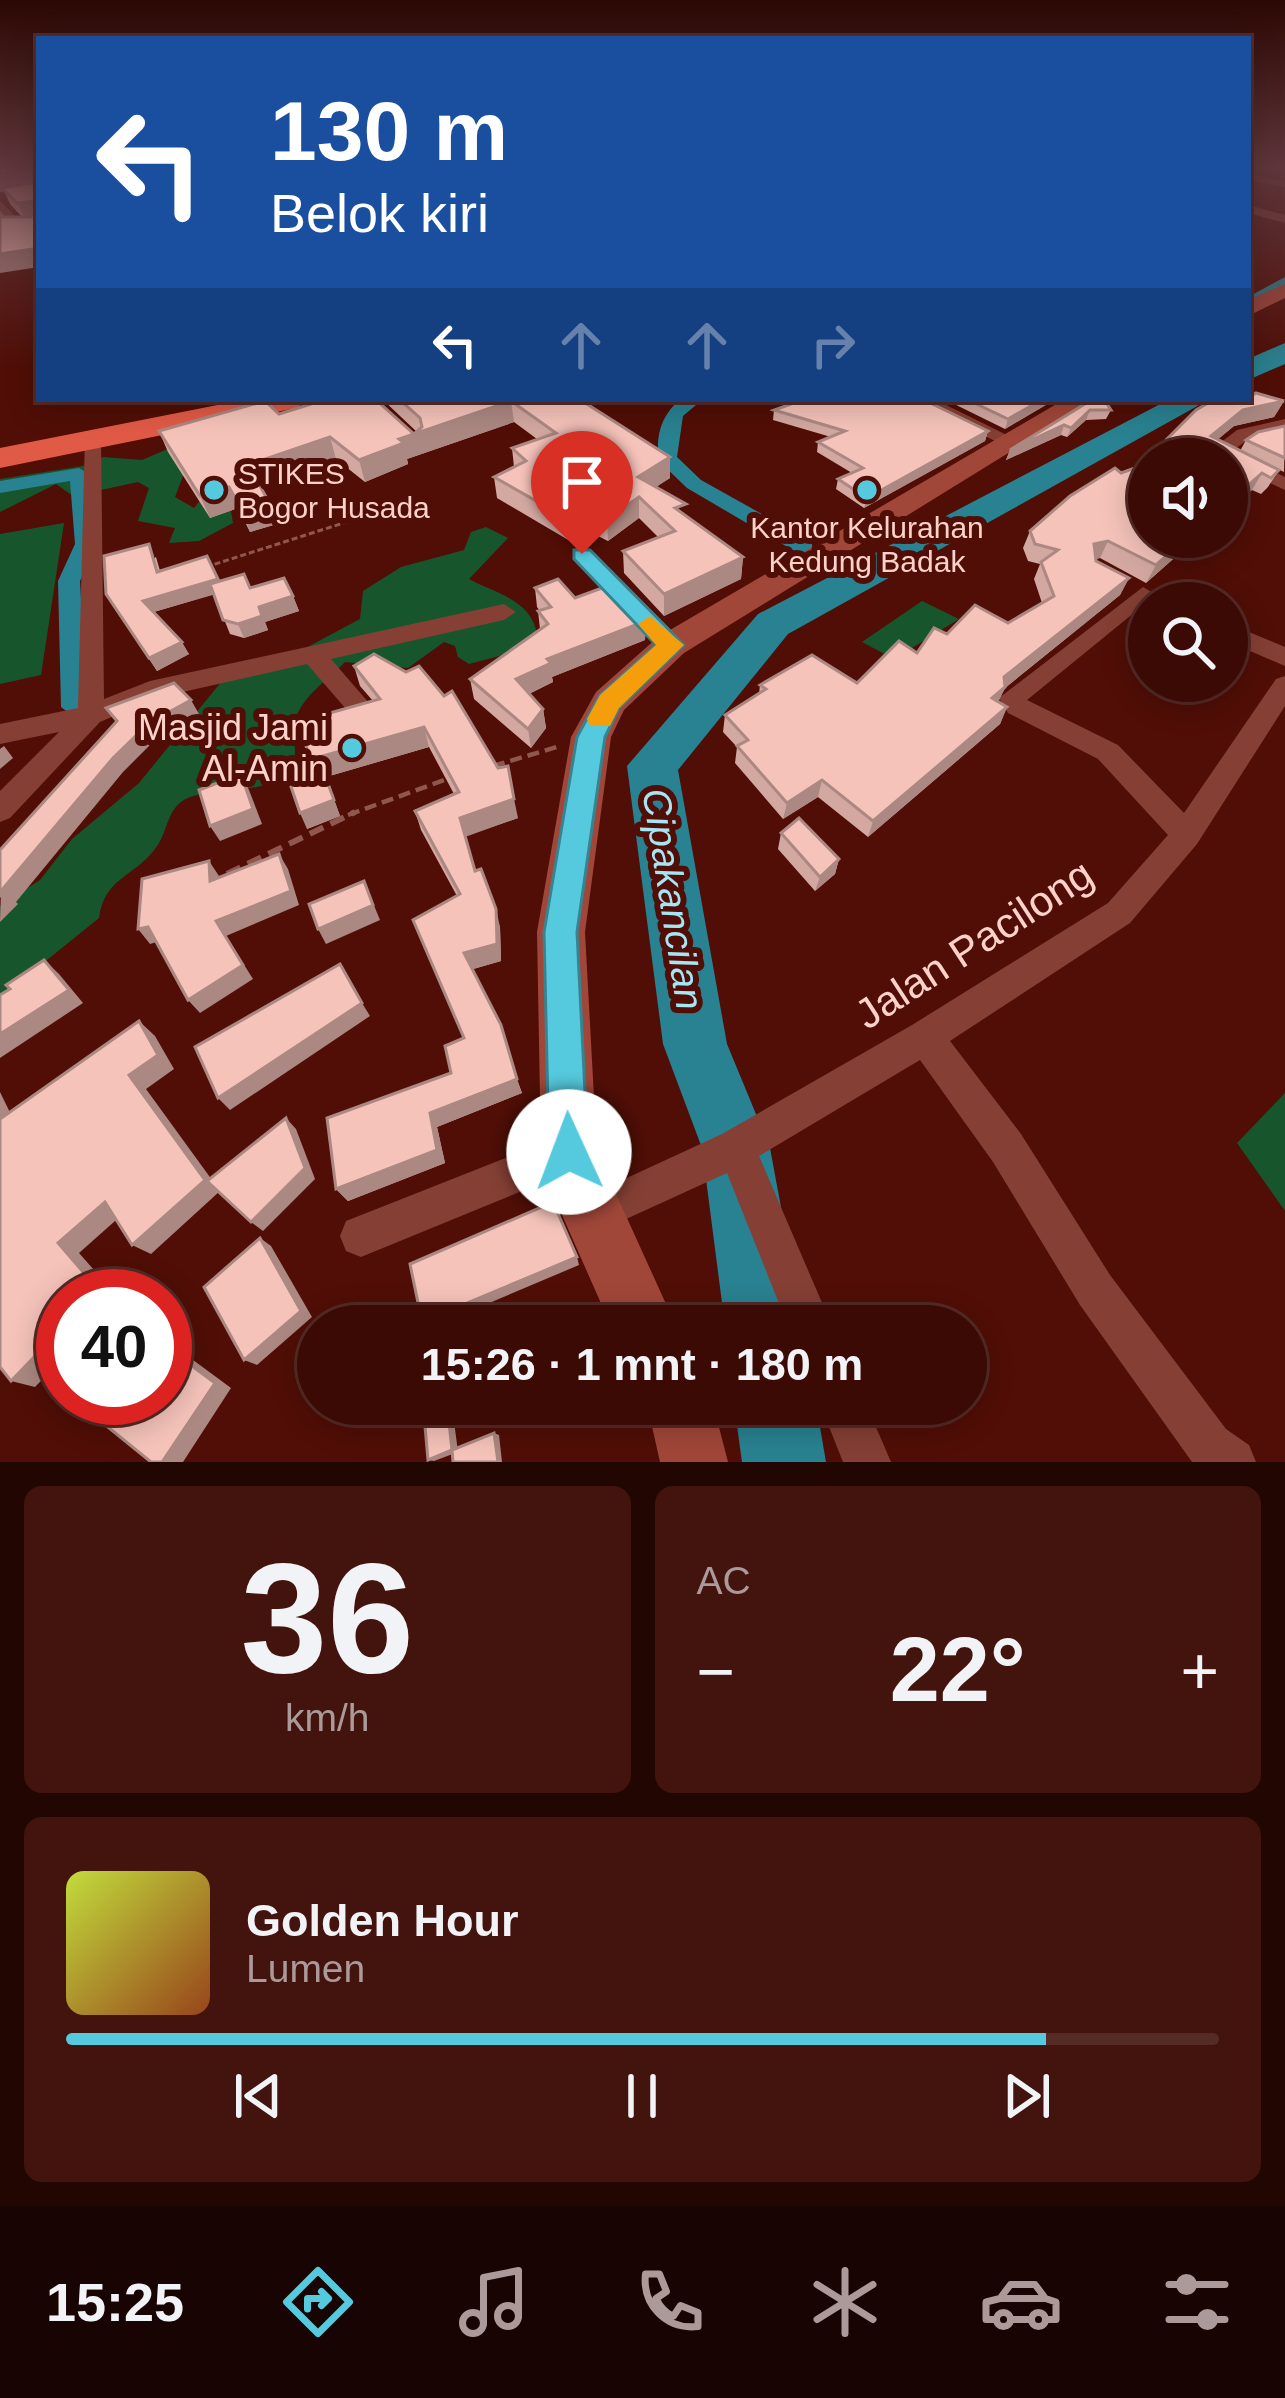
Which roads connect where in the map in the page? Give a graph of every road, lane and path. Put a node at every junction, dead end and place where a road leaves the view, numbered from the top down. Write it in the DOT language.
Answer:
graph roads {
  1 [pos="1285,290"];
  2 [pos="1251,307"];
  3 [pos="172,402"];
  4 [pos="208,402"];
  5 [pos="269,402"];
  6 [pos="281,402"];
  7 [pos="926,402"];
  8 [pos="1078,402"];
  9 [pos="1285,425"];
  10 [pos="1238,438"];
  11 [pos="92,439"];
  12 [pos="0,441"];
  13 [pos="1010,441"];
  14 [pos="0,459"];
  15 [pos="1248,471"];
  16 [pos="1285,484"];
  17 [pos="412,501"];
  18 [pos="582,554"];
  19 [pos="187,574"];
  20 [pos="1113,578"];
  21 [pos="1128,586"];
  22 [pos="504,611"];
  23 [pos="1128,616"];
  24 [pos="1248,641"];
  25 [pos="671,645"];
  26 [pos="313,655"];
  27 [pos="1285,657"];
  28 [pos="1285,685"];
  29 [pos="362,710"];
  30 [pos="91,715"];
  31 [pos="0,734"];
  32 [pos="591,737"];
  33 [pos="488,767"];
  34 [pos="448,779"];
  35 [pos="0,810"];
  36 [pos="1186,836"];
  37 [pos="223,877"];
  38 [pos="925,1037"];
  39 [pos="731,1150"];
  40 [pos="569,1152"];
  41 [pos="591,1215"];
  42 [pos="361,1236"];
  43 [pos="634,1305"];
  44 [pos="801,1305"];
  45 [pos="685,1425"];
  46 [pos="852,1425"];
  47 [pos="694,1462"];
  48 [pos="867,1462"];
  49 [pos="1232,1462"];
  1 -- 2 [label="street"];
  3 -- 12 [label="highway"];
  4 -- 12 [label="highway"];
  5 -- 14 [label="highway"];
  6 -- 11 [label="highway"];
  7 -- 13 [label="street"];
  8 -- 13 [label="street"];
  9 -- 10 [label="street"];
  11 -- 14 [label="highway"];
  11 -- 30 [label="street"];
  13 -- 25 [label="street"];
  15 -- 16 [label="street"];
  17 -- 19 [label="path"];
  18 -- 25 [label="street"];
  20 -- 21 [label="street"];
  22 -- 26 [label="street"];
  23 -- 36 [label="street"];
  24 -- 27 [label="street"];
  25 -- 32 [label="street"];
  26 -- 29 [label="street"];
  26 -- 30 [label="street"];
  28 -- 36 [label="street, Jalan Pacilong"];
  30 -- 31 [label="street"];
  30 -- 35 [label="street"];
  32 -- 33 [label="path"];
  32 -- 40 [label="street"];
  34 -- 37 [label="path"];
  36 -- 38 [label="street, Jalan Pacilong"];
  38 -- 39 [label="street, Jalan Pacilong"];
  38 -- 49 [label="street"];
  39 -- 41 [label="street, Jalan Pacilong"];
  39 -- 44 [label="street"];
  40 -- 41 [label="street"];
  40 -- 42 [label="street"];
  41 -- 43 [label="street"];
  45 -- 47 [label="street"];
  46 -- 48 [label="street"];
}
